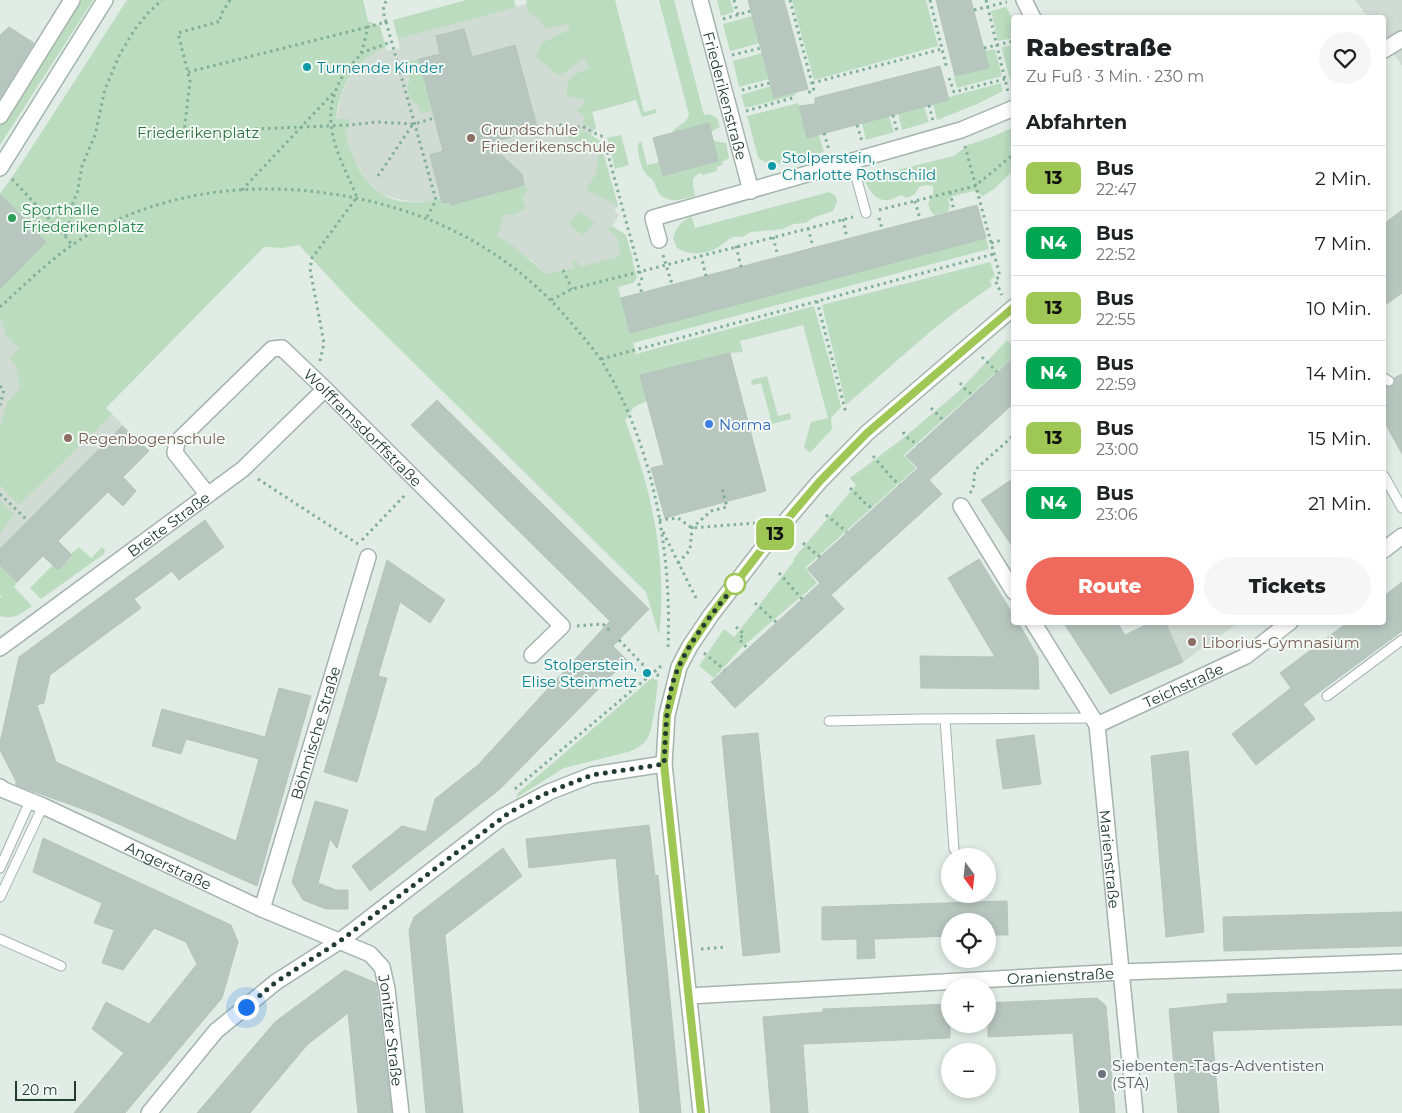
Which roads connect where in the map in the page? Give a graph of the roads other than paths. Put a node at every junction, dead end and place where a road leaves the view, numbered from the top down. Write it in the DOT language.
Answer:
graph roads {
  1 [pos="72,0"];
  2 [pos="105,0"];
  3 [pos="700,0"];
  4 [pos="1024,0"];
  5 [pos="1032,15"];
  6 [pos="1402,38"];
  7 [pos="1386,49"];
  8 [pos="1011,110"];
  9 [pos="0,116"];
  10 [pos="852,162"];
  11 [pos="1,168"];
  12 [pos="751,191"];
  13 [pos="866,213"];
  14 [pos="659,240"];
  15 [pos="1011,310"];
  16 [pos="325,389"];
  17 [pos="1386,480"];
  18 [pos="208,495"];
  19 [pos="961,506"];
  20 [pos="1402,508"];
  21 [pos="368,557"];
  22 [pos="1011,587"];
  23 [pos="1035,625"];
  24 [pos="1286,625"];
  25 [pos="1402,640"];
  26 [pos="0,648"];
  27 [pos="532,655"];
  28 [pos="1328,696"];
  29 [pos="945,718"];
  30 [pos="829,721"];
  31 [pos="1095,721"];
  32 [pos="664,764"];
  33 [pos="0,787"];
  34 [pos="37,804"];
  35 [pos="954,848"];
  36 [pos="0,868"];
  37 [pos="0,897"];
  38 [pos="262,909"];
  39 [pos="0,939"];
  40 [pos="340,941"];
  41 [pos="1402,962"];
  42 [pos="61,966"];
  43 [pos="1122,972"];
  44 [pos="689,996"];
  45 [pos="150,1113"];
  46 [pos="401,1113"];
  47 [pos="701,1113"];
  48 [pos="1135,1113"];
  1 -- 9 [label="street"];
  2 -- 11 [label="street"];
  3 -- 12 [label="street, Friederikenstraße"];
  4 -- 5 [label="street"];
  6 -- 7 [label="street"];
  8 -- 10 [label="street"];
  10 -- 12 [label="street"];
  10 -- 13 [label="lane"];
  12 -- 14 [label="street"];
  15 -- 32 [label="street"];
  16 -- 18 [label="street, Breite Straße"];
  16 -- 18 [label="street, Wolfframsdorffstraße"];
  16 -- 27 [label="street, Wolfframsdorffstraße"];
  17 -- 20 [label="lane"];
  18 -- 26 [label="street, Breite Straße"];
  19 -- 22 [label="street"];
  21 -- 38 [label="street, Böhmische Straße"];
  23 -- 31 [label="street, Marienstraße"];
  24 -- 31 [label="street, Teichstraße"];
  25 -- 28 [label="lane"];
  29 -- 30 [label="lane"];
  29 -- 31 [label="lane"];
  29 -- 35 [label="lane"];
  31 -- 43 [label="street, Marienstraße"];
  32 -- 40 [label="street"];
  32 -- 44 [label="street"];
  33 -- 34 [label="street, Angerstraße"];
  34 -- 36 [label="lane"];
  34 -- 37 [label="lane"];
  34 -- 38 [label="street, Angerstraße"];
  38 -- 40 [label="street, Angerstraße"];
  39 -- 42 [label="lane"];
  40 -- 45 [label="street"];
  40 -- 46 [label="street, Jonitzer Straße"];
  41 -- 43 [label="street, Oranienstraße"];
  43 -- 44 [label="street, Oranienstraße"];
  43 -- 48 [label="street, Marienstraße"];
  44 -- 47 [label="street"];
}
